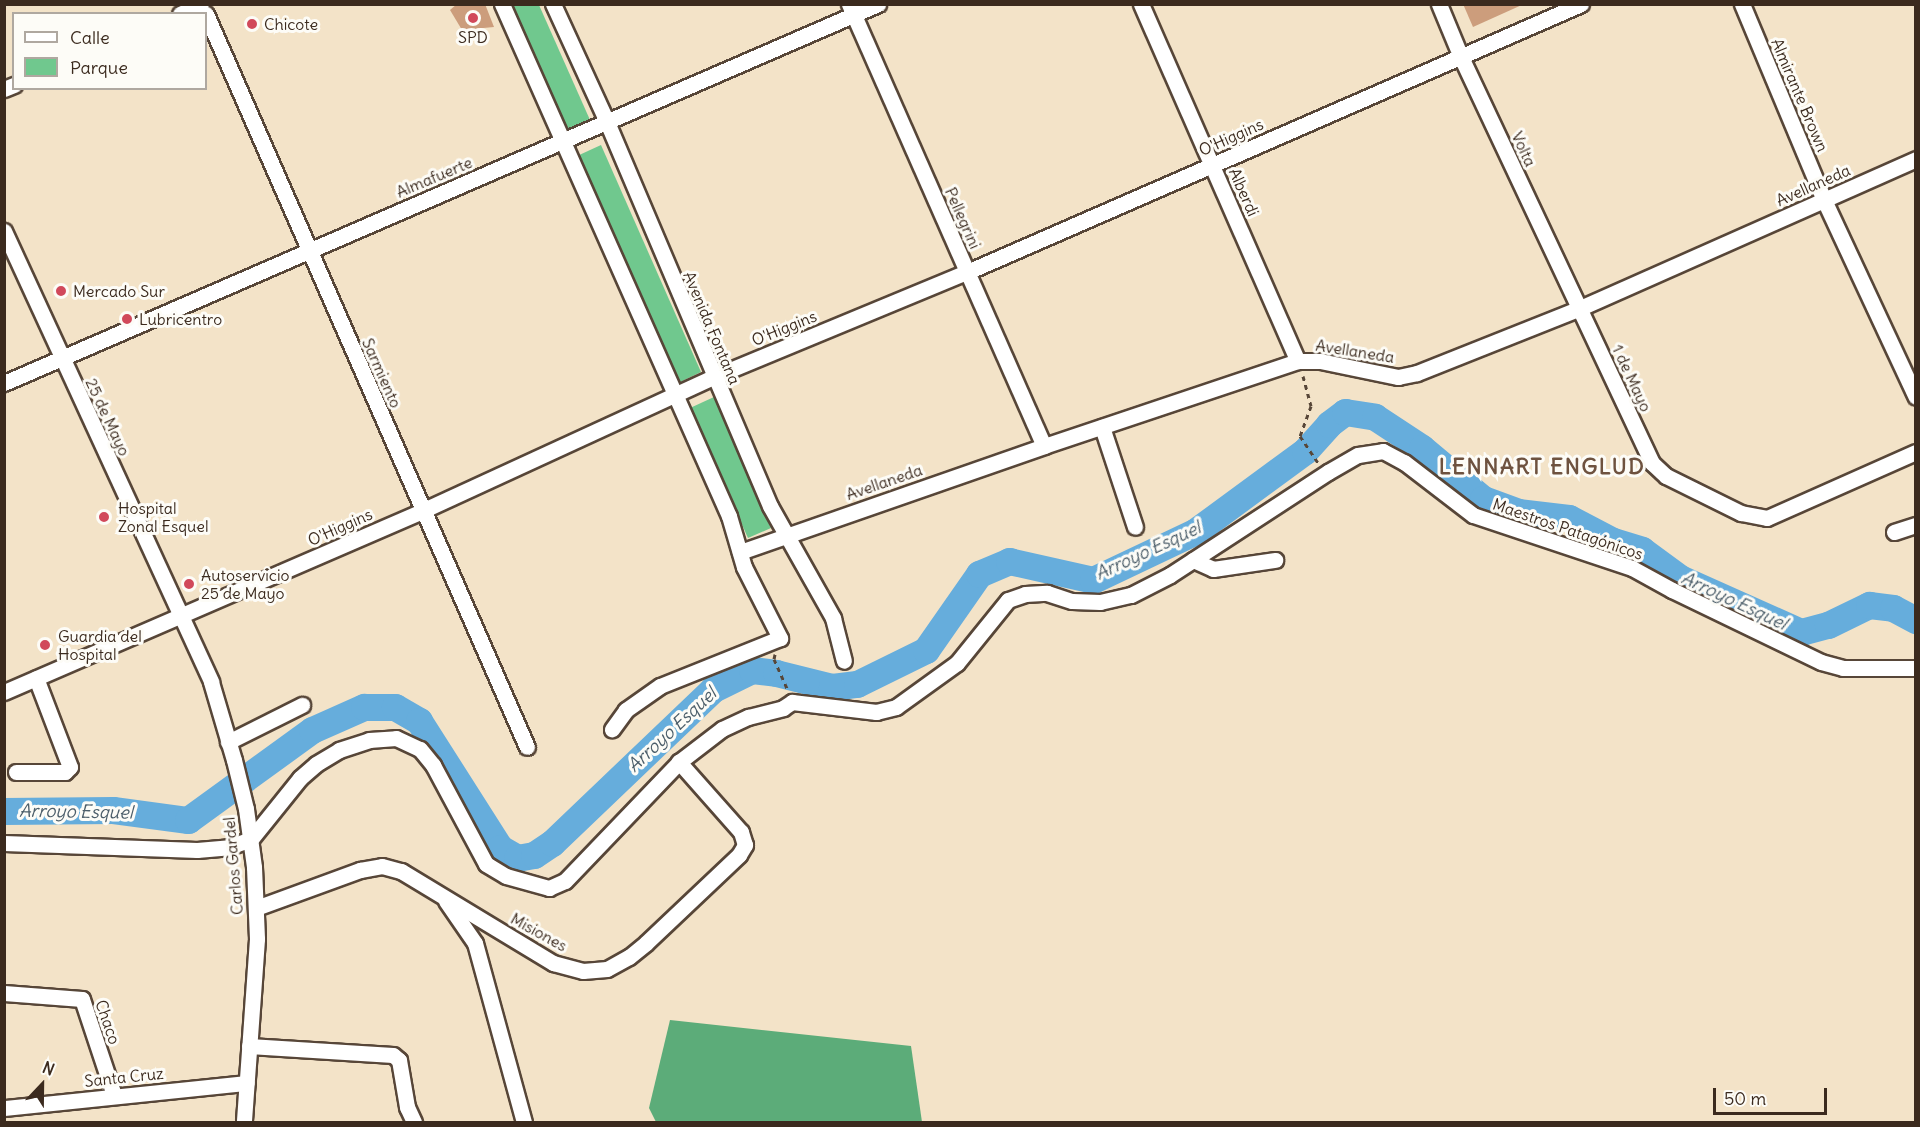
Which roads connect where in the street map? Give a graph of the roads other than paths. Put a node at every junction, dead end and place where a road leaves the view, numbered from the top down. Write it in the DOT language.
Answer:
graph roads {
  1 [pos="201,4"];
  2 [pos="502,4"];
  3 [pos="554,4"];
  4 [pos="878,4"];
  5 [pos="1141,4"];
  6 [pos="1439,4"];
  7 [pos="1581,4"];
  8 [pos="1742,4"];
  9 [pos="852,10"];
  10 [pos="184,12"];
  11 [pos="207,16"];
  12 [pos="1461,57"];
  13 [pos="607,122"];
  14 [pos="561,142"];
  15 [pos="1916,159"];
  16 [pos="1212,165"];
  17 [pos="1824,200"];
  18 [pos="4,231"];
  19 [pos="308,251"];
  20 [pos="967,272"];
  21 [pos="1580,308"];
  22 [pos="61,358"];
  23 [pos="1298,361"];
  24 [pos="713,377"];
  25 [pos="4,383"];
  26 [pos="676,394"];
  27 [pos="1916,398"];
  28 [pos="1102,426"];
  29 [pos="1044,446"];
  30 [pos="1916,452"];
  31 [pos="424,510"];
  32 [pos="1916,525"];
  33 [pos="1135,527"];
  34 [pos="1894,532"];
  35 [pos="785,535"];
  36 [pos="741,552"];
  37 [pos="1192,560"];
  38 [pos="1275,560"];
  39 [pos="182,617"];
  40 [pos="844,661"];
  41 [pos="1916,668"];
  42 [pos="36,678"];
  43 [pos="4,692"];
  44 [pos="302,705"];
  45 [pos="612,729"];
  46 [pos="228,741"];
  47 [pos="527,747"];
  48 [pos="679,762"];
  49 [pos="16,772"];
  50 [pos="251,839"];
  51 [pos="4,843"];
  52 [pos="442,896"];
  53 [pos="256,908"];
  54 [pos="4,993"];
  55 [pos="249,1046"];
  56 [pos="247,1083"];
  57 [pos="114,1095"];
  58 [pos="4,1108"];
  59 [pos="408,1115"];
  60 [pos="244,1122"];
  61 [pos="414,1122"];
  62 [pos="524,1122"];
  1 -- 10 [label="street"];
  2 -- 14 [label="street"];
  3 -- 13 [label="street, Avenida Fontana"];
  4 -- 9 [label="street, Almafuerte"];
  5 -- 16 [label="street, Alberdi"];
  6 -- 12 [label="street, Volta"];
  7 -- 12 [label="street, O'Higgins"];
  8 -- 17 [label="street, Almirante Brown"];
  9 -- 13 [label="street, Almafuerte"];
  9 -- 20 [label="street, Pellegrini"];
  11 -- 19 [label="street, Sarmiento"];
  12 -- 16 [label="street, O'Higgins"];
  12 -- 21 [label="street, Volta"];
  13 -- 14 [label="street, Almafuerte"];
  13 -- 24 [label="street, Avenida Fontana"];
  14 -- 19 [label="street, Almafuerte"];
  14 -- 26 [label="street"];
  15 -- 17 [label="street, Avellaneda"];
  16 -- 20 [label="street, O'Higgins"];
  16 -- 23 [label="street, Alberdi"];
  17 -- 21 [label="street, Avellaneda"];
  17 -- 27 [label="street, Almirante Brown"];
  18 -- 22 [label="street, 25 de Mayo"];
  19 -- 22 [label="street, Almafuerte"];
  19 -- 31 [label="street, Sarmiento"];
  20 -- 24 [label="street, O'Higgins"];
  20 -- 29 [label="street, Pellegrini"];
  21 -- 23 [label="street, Avellaneda"];
  21 -- 30 [label="street, 1 de Mayo"];
  22 -- 25 [label="street, Almafuerte"];
  22 -- 39 [label="street, 25 de Mayo"];
  23 -- 28 [label="street, Avellaneda"];
  24 -- 26 [label="street, O'Higgins"];
  24 -- 35 [label="street, Avenida Fontana"];
  26 -- 31 [label="street, O'Higgins"];
  26 -- 36 [label="street"];
  28 -- 29 [label="street, Avellaneda"];
  28 -- 33 [label="street"];
  29 -- 35 [label="street, Avellaneda"];
  31 -- 39 [label="street, O'Higgins"];
  31 -- 47 [label="street, Sarmiento"];
  32 -- 34 [label="street"];
  35 -- 36 [label="street, Avellaneda"];
  35 -- 40 [label="street, Avenida Fontana"];
  36 -- 45 [label="street"];
  37 -- 38 [label="street"];
  37 -- 41 [label="street, Maestros Patagónicos"];
  37 -- 48 [label="street, Maestros Patagónicos"];
  39 -- 42 [label="street, O'Higgins"];
  39 -- 46 [label="street, Carlos Gardel"];
  42 -- 43 [label="street, O'Higgins"];
  42 -- 49 [label="street"];
  44 -- 46 [label="street"];
  46 -- 50 [label="street, Carlos Gardel"];
  48 -- 50 [label="street, Maestros Patagónicos"];
  48 -- 52 [label="street, Misiones"];
  50 -- 51 [label="street"];
  50 -- 53 [label="street, Carlos Gardel"];
  52 -- 53 [label="street, Misiones"];
  52 -- 62 [label="street"];
  53 -- 55 [label="street, Carlos Gardel"];
  54 -- 57 [label="street, Chaco"];
  55 -- 56 [label="street, Carlos Gardel"];
  55 -- 59 [label="street"];
  56 -- 57 [label="street, Santa Cruz"];
  56 -- 60 [label="street, Carlos Gardel"];
  57 -- 58 [label="street, Santa Cruz"];
  59 -- 61 [label="street"];
}
